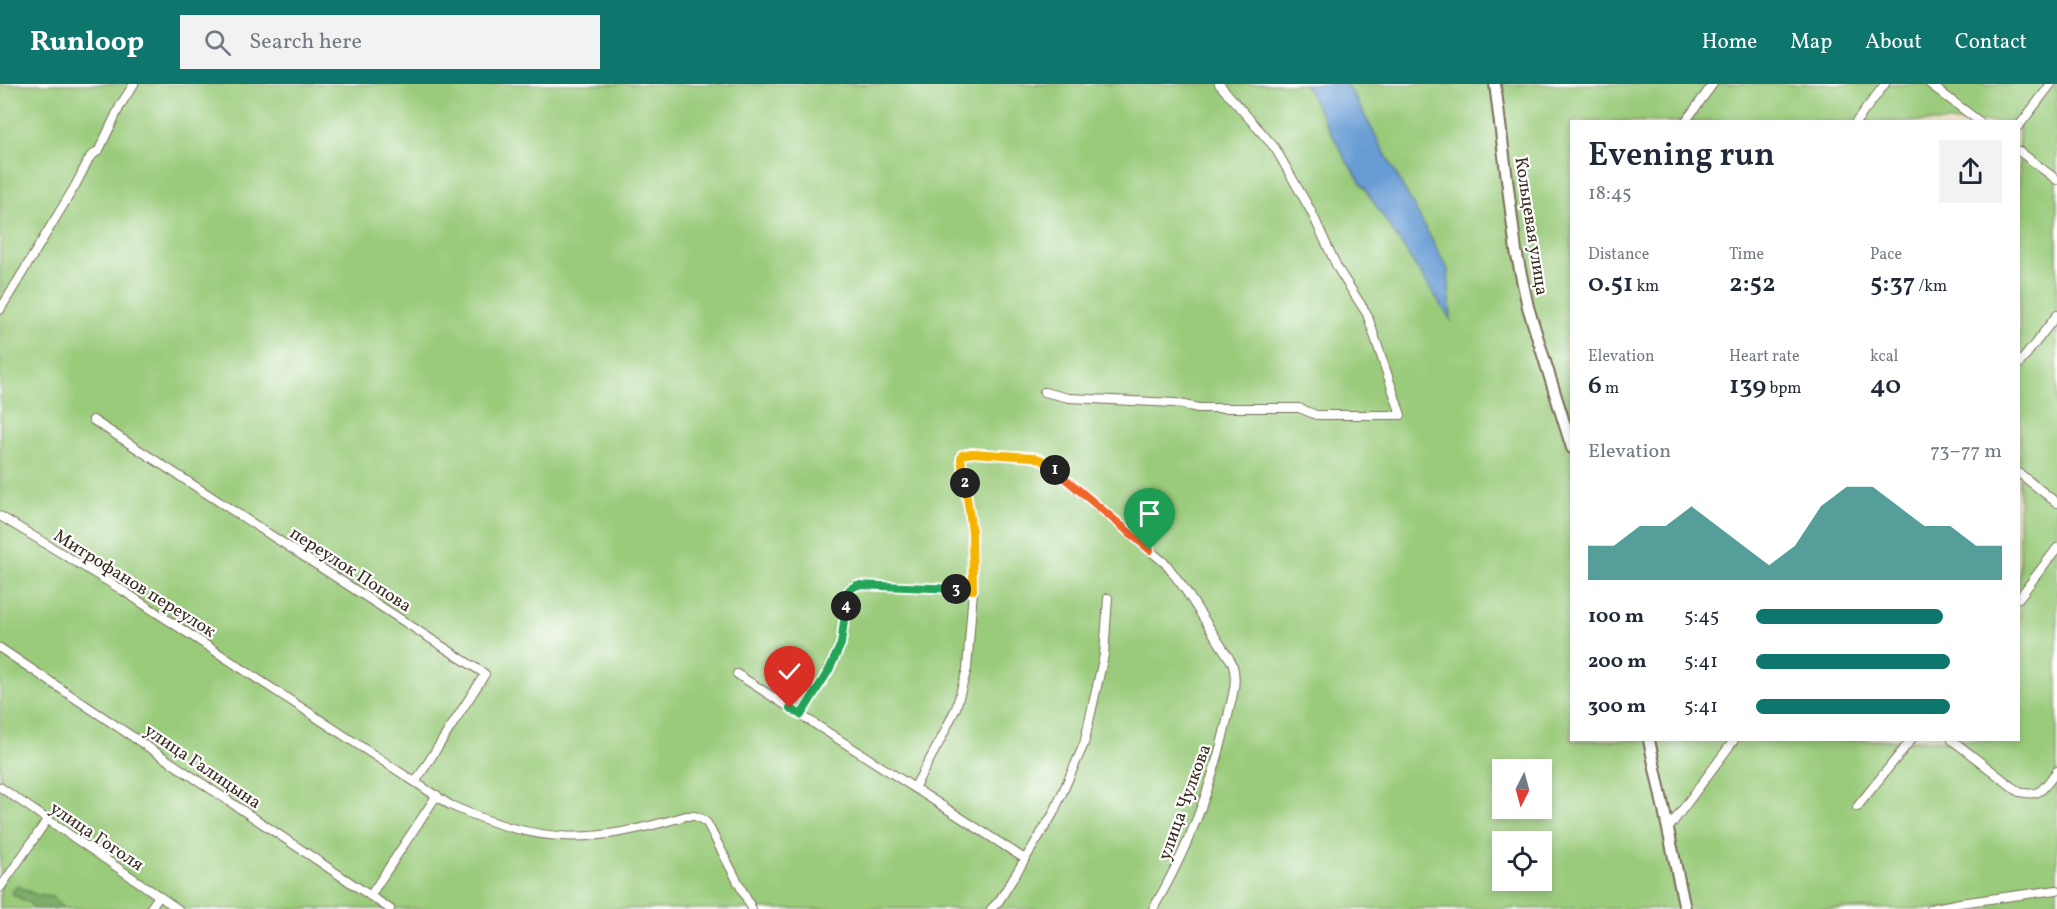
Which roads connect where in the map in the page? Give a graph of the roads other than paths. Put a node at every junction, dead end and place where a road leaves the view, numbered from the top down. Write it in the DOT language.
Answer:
graph roads {
  1 [pos="134,84"];
  2 [pos="1219,84"];
  3 [pos="1495,84"];
  4 [pos="1713,84"];
  5 [pos="1885,84"];
  6 [pos="1930,84"];
  7 [pos="2051,84"];
  8 [pos="1686,120"];
  9 [pos="1858,120"];
  10 [pos="1977,120"];
  11 [pos="2020,125"];
  12 [pos="2020,152"];
  13 [pos="2057,180"];
  14 [pos="0,310"];
  15 [pos="2057,315"];
  16 [pos="2020,363"];
  17 [pos="1044,392"];
  18 [pos="93,420"];
  19 [pos="1570,441"];
  20 [pos="2020,474"];
  21 [pos="2057,503"];
  22 [pos="0,516"];
  23 [pos="2057,548"];
  24 [pos="973,590"];
  25 [pos="2020,597"];
  26 [pos="1108,598"];
  27 [pos="0,648"];
  28 [pos="737,674"];
  29 [pos="801,715"];
  30 [pos="1649,741"];
  31 [pos="1733,741"];
  32 [pos="1910,741"];
  33 [pos="1953,741"];
  34 [pos="2057,771"];
  35 [pos="417,781"];
  36 [pos="0,788"];
  37 [pos="914,788"];
  38 [pos="437,795"];
  39 [pos="1857,807"];
  40 [pos="47,820"];
  41 [pos="1668,829"];
  42 [pos="1025,859"];
  43 [pos="0,888"];
  44 [pos="2057,890"];
  45 [pos="159,896"];
  46 [pos="370,896"];
  47 [pos="1961,906"];
  48 [pos="150,909"];
  49 [pos="178,909"];
  50 [pos="390,909"];
  51 [pos="752,909"];
  52 [pos="991,909"];
  53 [pos="1153,909"];
  54 [pos="1685,909"];
  55 [pos="1930,909"];
  1 -- 14 [label="street"];
  2 -- 17 [label="street"];
  3 -- 19 [label="street, Кольцевая улица"];
  4 -- 8 [label="street"];
  5 -- 9 [label="street"];
  6 -- 10 [label="street"];
  7 -- 11 [label="street"];
  12 -- 13 [label="street"];
  15 -- 16 [label="street"];
  18 -- 35 [label="street, переулок Попова"];
  20 -- 21 [label="street"];
  22 -- 35 [label="street, Митрофанов переулок"];
  23 -- 25 [label="street"];
  24 -- 29 [label="street"];
  24 -- 37 [label="street"];
  24 -- 53 [label="street, улица Чулкова"];
  26 -- 42 [label="street"];
  27 -- 46 [label="street, улица Галицына"];
  28 -- 29 [label="street"];
  29 -- 37 [label="street"];
  30 -- 41 [label="street"];
  31 -- 41 [label="street"];
  32 -- 39 [label="street"];
  33 -- 34 [label="street"];
  35 -- 38 [label="street, Митрофанов переулок"];
  36 -- 40 [label="street, улица Гоголя"];
  37 -- 42 [label="street"];
  38 -- 46 [label="street"];
  38 -- 51 [label="street, Митрофанов переулок"];
  40 -- 43 [label="street"];
  40 -- 45 [label="street, улица Гоголя"];
  41 -- 54 [label="street"];
  42 -- 52 [label="street"];
  44 -- 47 [label="street"];
  45 -- 48 [label="street"];
  45 -- 49 [label="street, улица Гоголя"];
  46 -- 50 [label="street, улица Галицына"];
  47 -- 55 [label="street"];
}
